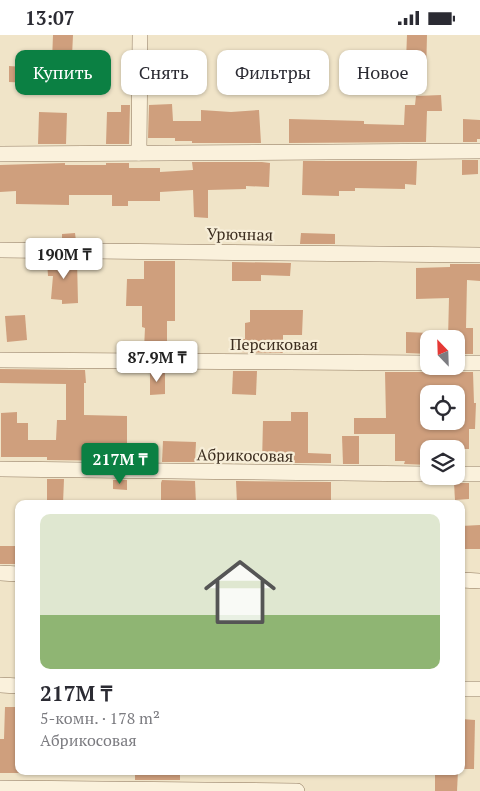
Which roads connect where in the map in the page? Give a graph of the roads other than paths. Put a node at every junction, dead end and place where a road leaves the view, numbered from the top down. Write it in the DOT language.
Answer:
graph roads {
  1 [pos="140,35"];
  2 [pos="480,151"];
  3 [pos="140,153"];
  4 [pos="0,154"];
  5 [pos="0,250"];
  6 [pos="480,255"];
  7 [pos="0,360"];
  8 [pos="420,363"];
  9 [pos="465,363"];
  10 [pos="480,363"];
  11 [pos="0,469"];
  12 [pos="420,474"];
  13 [pos="465,474"];
  14 [pos="480,474"];
  15 [pos="0,573"];
  16 [pos="15,574"];
  17 [pos="465,580"];
  18 [pos="480,581"];
  19 [pos="0,685"];
  20 [pos="15,685"];
  21 [pos="465,689"];
  22 [pos="480,689"];
  23 [pos="0,788"];
  24 [pos="297,791"];
  1 -- 3 [label="street"];
  2 -- 3 [label="street"];
  3 -- 4 [label="street"];
  5 -- 6 [label="street, Урючная"];
  7 -- 8 [label="street, Персиковая"];
  9 -- 10 [label="street"];
  11 -- 12 [label="street, Абрикосовая"];
  13 -- 14 [label="street"];
  15 -- 16 [label="street"];
  17 -- 18 [label="street"];
  19 -- 20 [label="street"];
  21 -- 22 [label="street"];
  23 -- 24 [label="street"];
}
